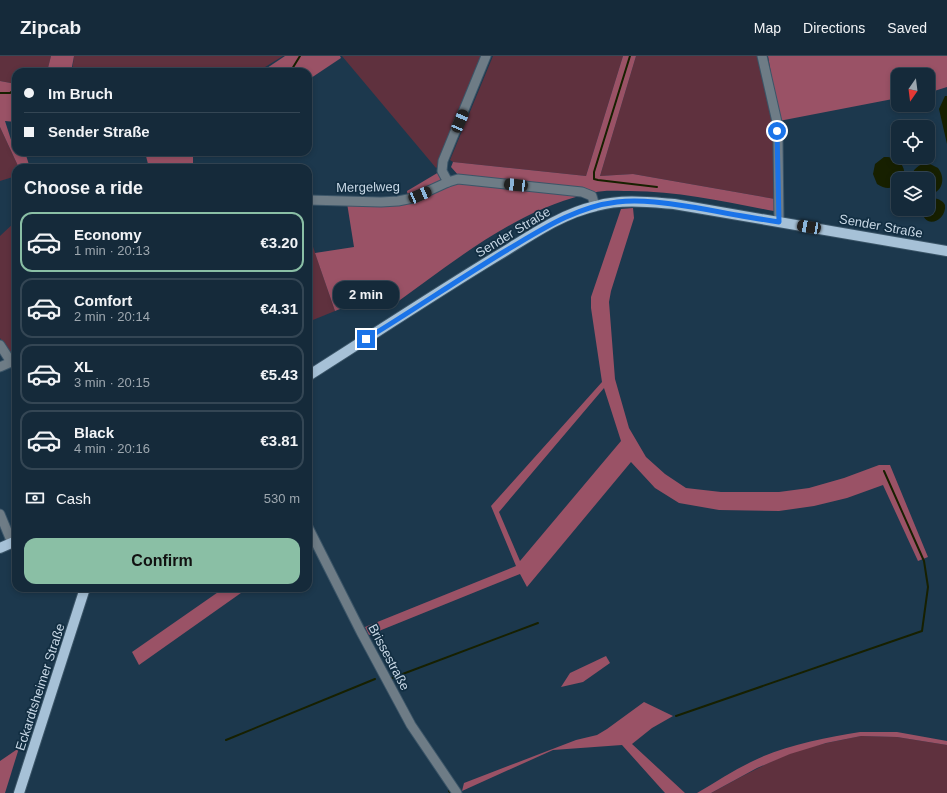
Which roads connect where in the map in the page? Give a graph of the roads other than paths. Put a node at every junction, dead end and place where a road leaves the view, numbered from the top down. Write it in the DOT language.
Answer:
graph roads {
  1 [pos="486,56"];
  2 [pos="762,56"];
  3 [pos="448,182"];
  4 [pos="312,200"];
  5 [pos="595,206"];
  6 [pos="779,222"];
  7 [pos="947,250"];
  8 [pos="0,345"];
  9 [pos="12,360"];
  10 [pos="12,361"];
  11 [pos="0,367"];
  12 [pos="312,373"];
  13 [pos="0,514"];
  14 [pos="312,535"];
  15 [pos="12,538"];
  16 [pos="12,543"];
  17 [pos="0,548"];
  18 [pos="84,592"];
  19 [pos="19,793"];
  20 [pos="457,793"];
  1 -- 3 [label="street"];
  2 -- 6 [label="street"];
  3 -- 4 [label="street, Mergelweg"];
  3 -- 5 [label="street, Mergelweg"];
  5 -- 6 [label="main road, Sender Straße"];
  5 -- 12 [label="main road, Sender Straße"];
  6 -- 7 [label="main road, Sender Straße"];
  8 -- 9 [label="street"];
  10 -- 11 [label="street"];
  13 -- 15 [label="street"];
  14 -- 20 [label="street, Brissestraße"];
  16 -- 17 [label="main road"];
  18 -- 19 [label="main road, Eckardtsheimer Straße"];
}
